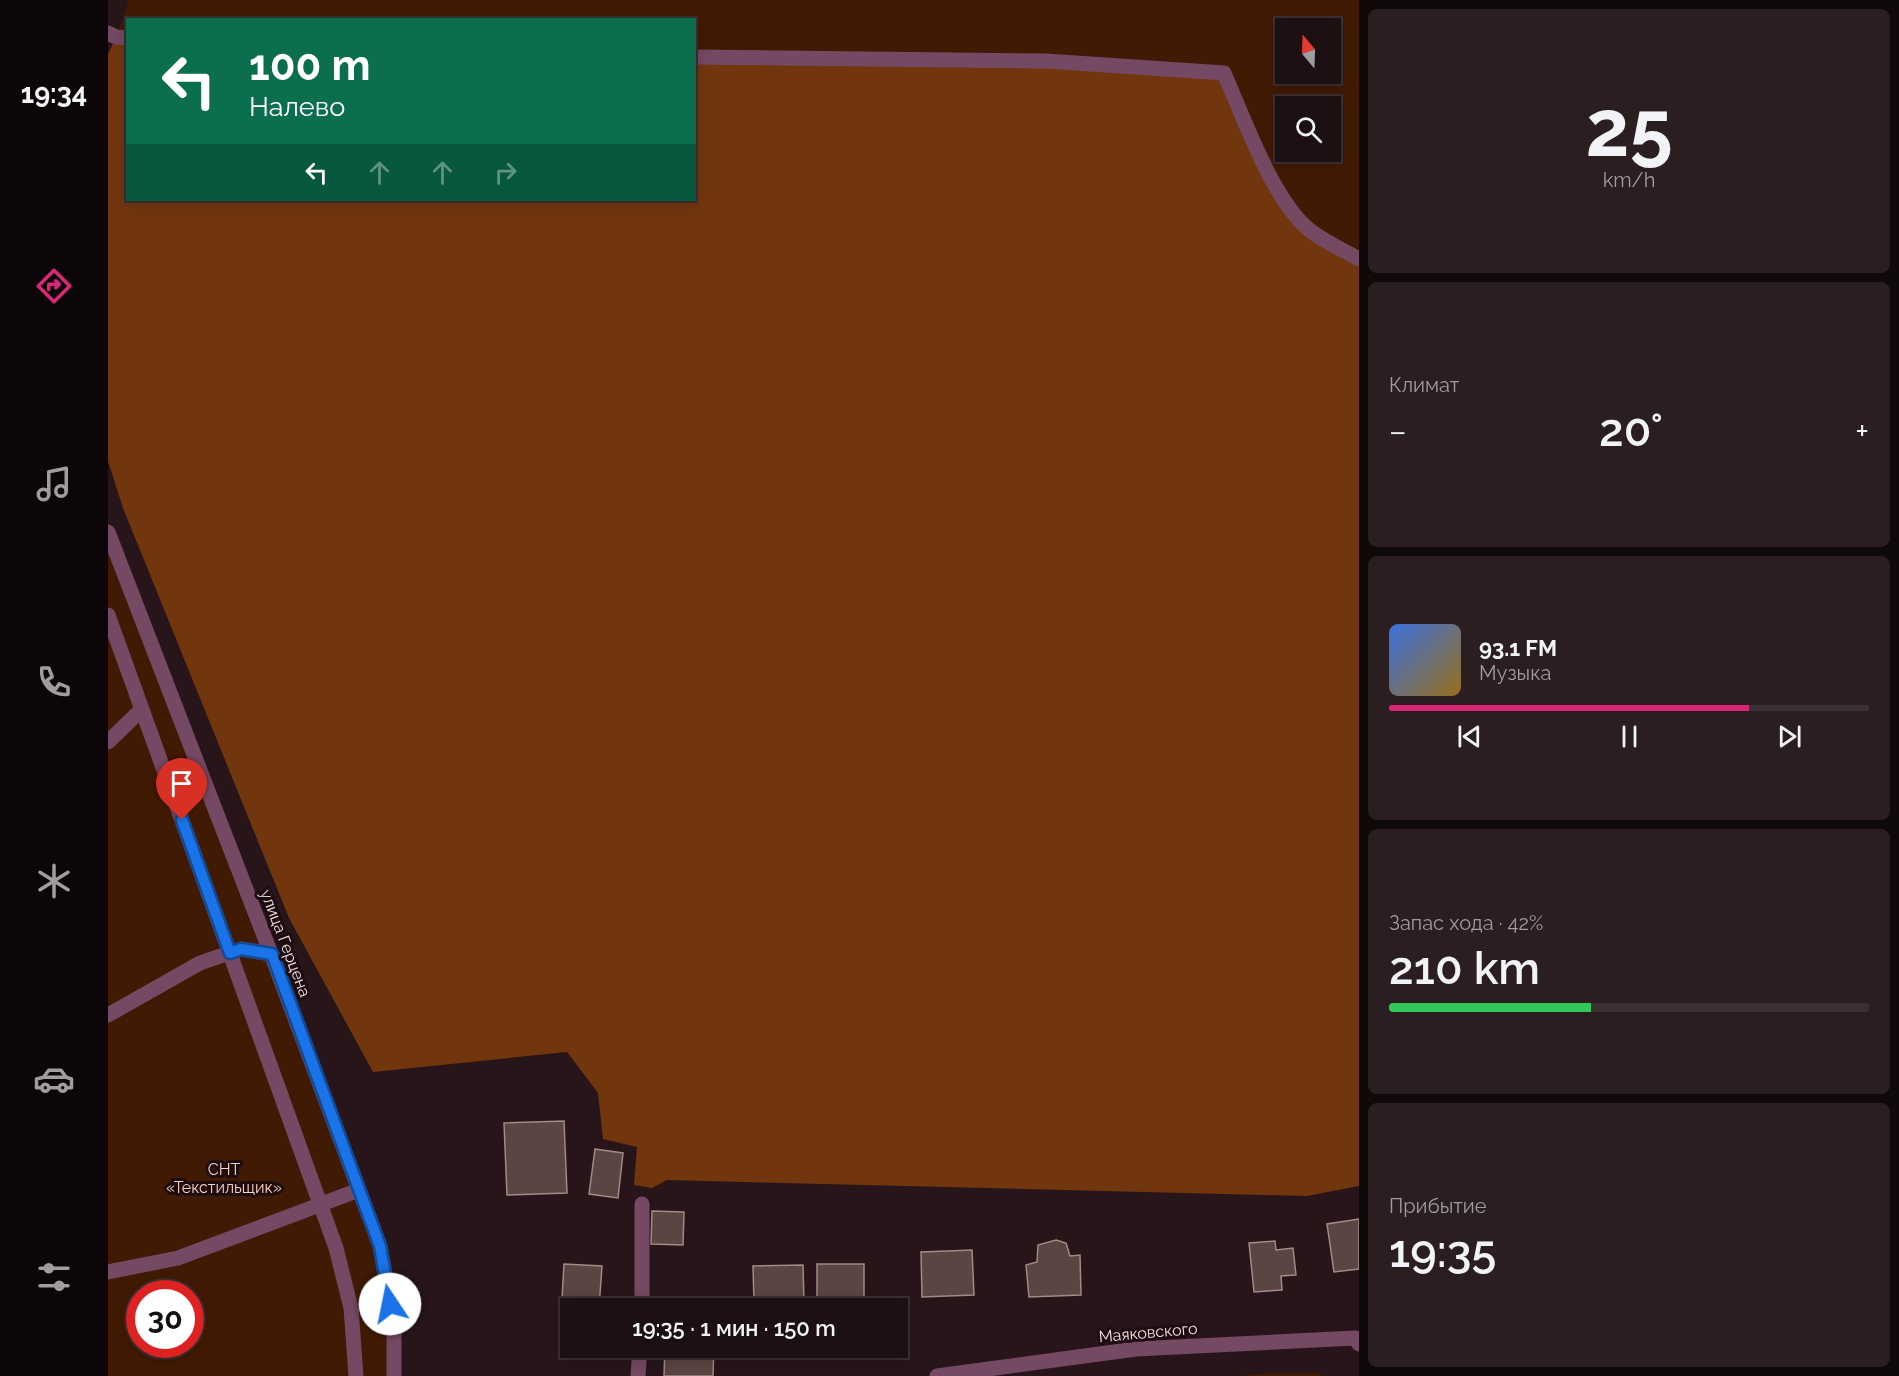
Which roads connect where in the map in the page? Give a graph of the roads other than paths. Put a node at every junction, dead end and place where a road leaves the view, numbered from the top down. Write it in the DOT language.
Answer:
graph roads {
  1 [pos="108,33"];
  2 [pos="126,38"];
  3 [pos="696,57"];
  4 [pos="1359,259"];
  5 [pos="108,532"];
  6 [pos="108,615"];
  7 [pos="141,710"];
  8 [pos="108,742"];
  9 [pos="230,953"];
  10 [pos="272,954"];
  11 [pos="108,1015"];
  12 [pos="359,1190"];
  13 [pos="321,1204"];
  14 [pos="642,1204"];
  15 [pos="108,1272"];
  16 [pos="642,1298"];
  17 [pos="1359,1344"];
  18 [pos="639,1358"];
  19 [pos="356,1376"];
  20 [pos="394,1376"];
  21 [pos="638,1376"];
  22 [pos="938,1376"];
  1 -- 2 [label="street"];
  3 -- 4 [label="street"];
  5 -- 10 [label="street, улица Герцена"];
  6 -- 7 [label="street"];
  7 -- 8 [label="street"];
  7 -- 9 [label="street"];
  9 -- 10 [label="street"];
  9 -- 11 [label="street"];
  9 -- 13 [label="street"];
  10 -- 12 [label="street, улица Герцена"];
  12 -- 13 [label="street"];
  12 -- 20 [label="street, улица Герцена"];
  13 -- 15 [label="street"];
  13 -- 19 [label="street"];
  14 -- 16 [label="street"];
  17 -- 22 [label="street, Маяковского"];
  18 -- 21 [label="street"];
}
